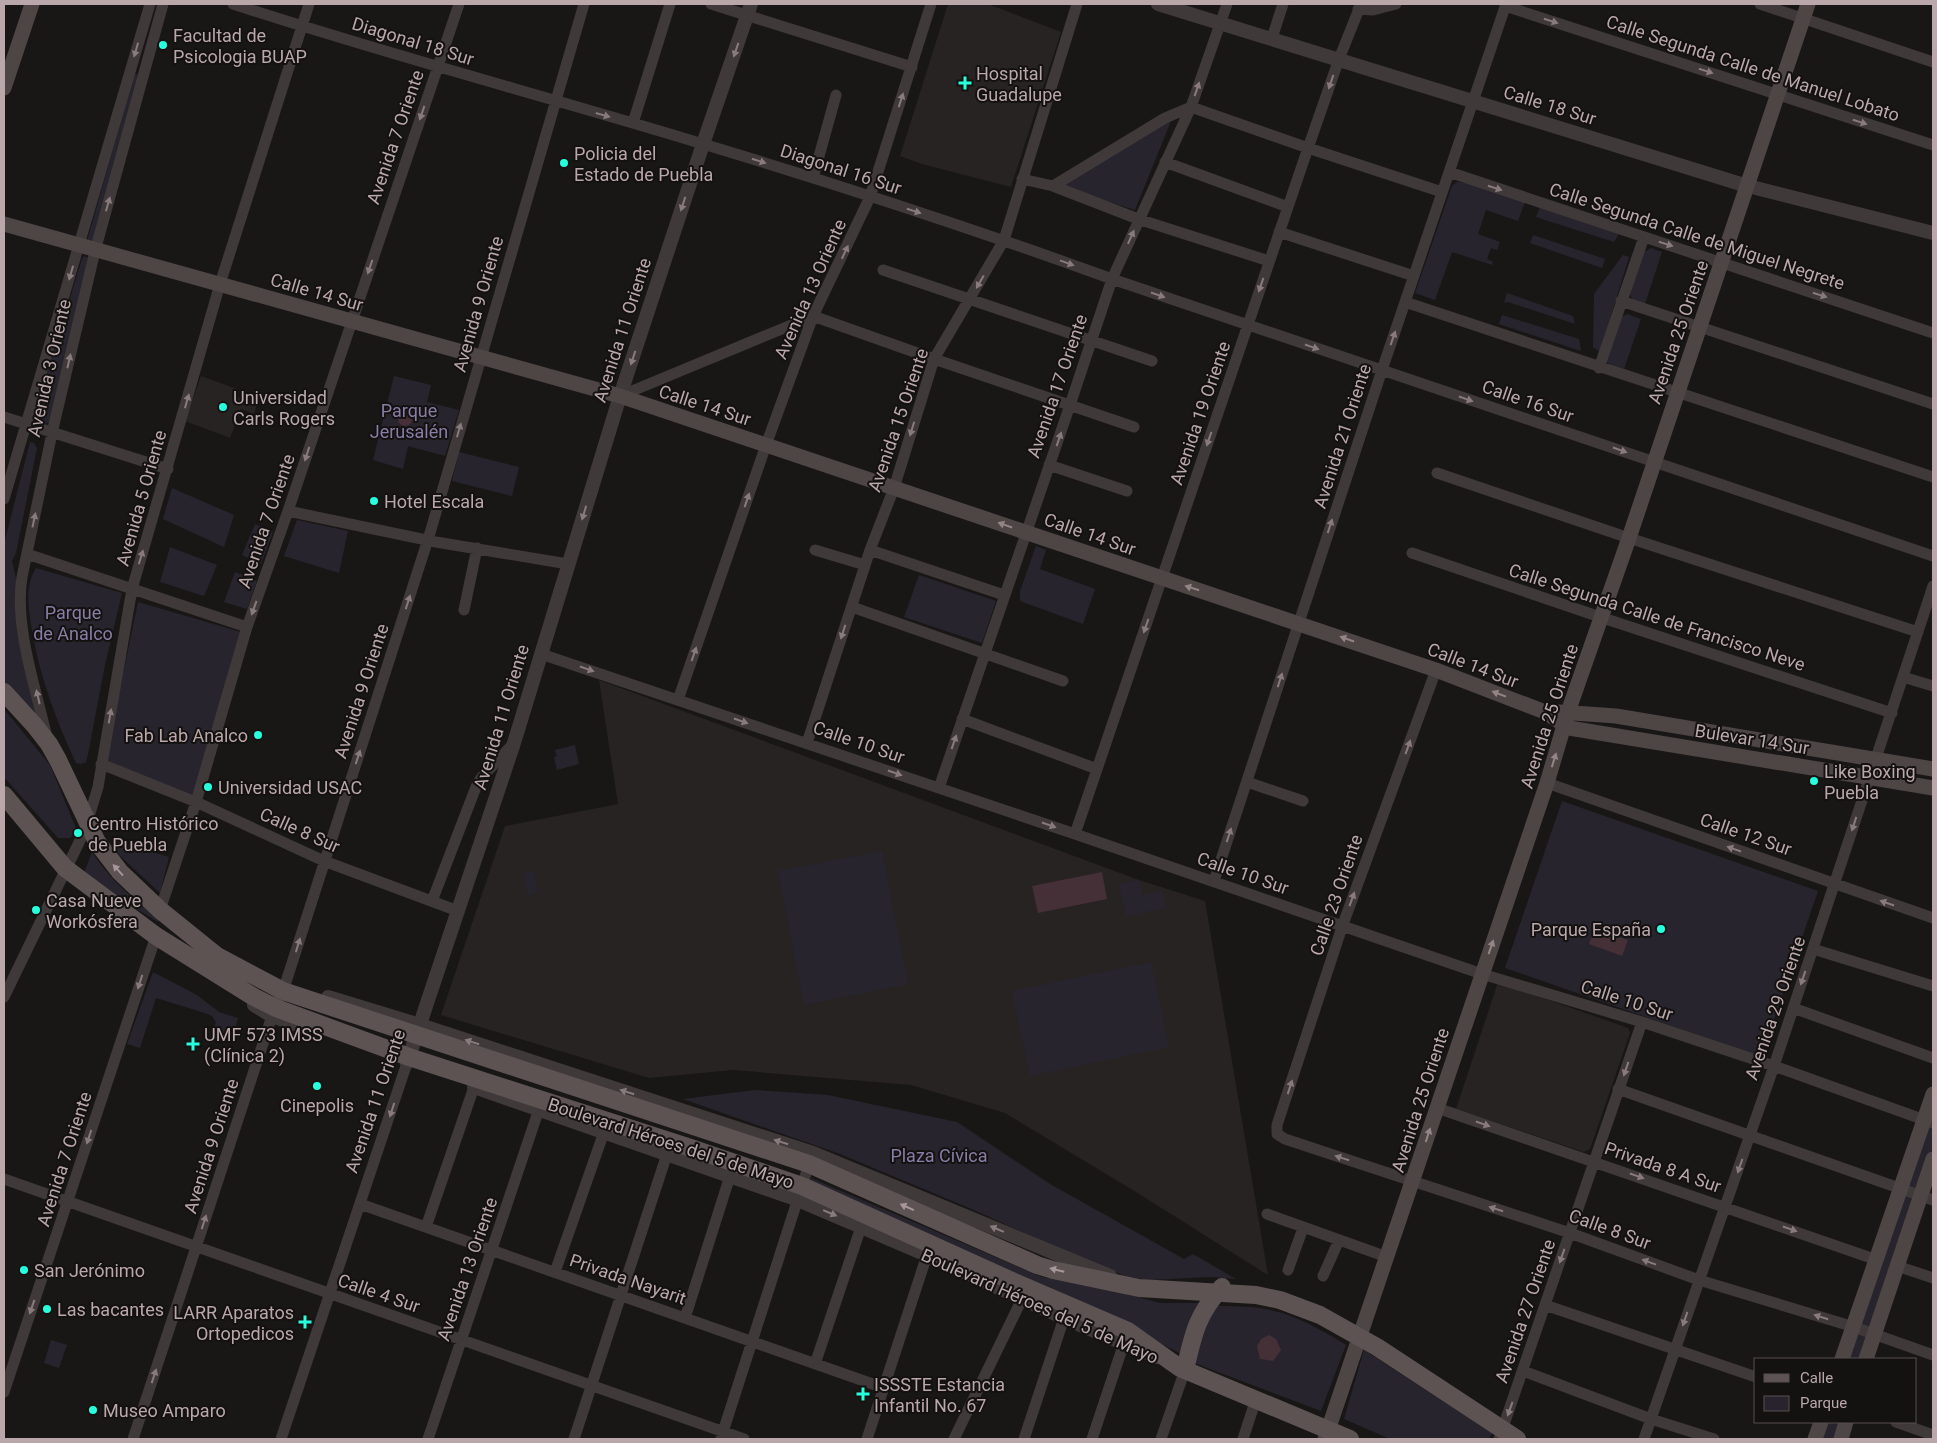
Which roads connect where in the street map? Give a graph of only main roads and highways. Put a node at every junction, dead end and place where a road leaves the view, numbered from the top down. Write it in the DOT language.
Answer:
graph roads {
  1 [pos="32,4"];
  2 [pos="1805,11"];
  3 [pos="4,88"];
  4 [pos="4,224"];
  5 [pos="4,692"];
  6 [pos="1566,719"];
  7 [pos="1933,769"];
  8 [pos="1933,788"];
  9 [pos="4,795"];
  10 [pos="279,1000"];
  11 [pos="1933,1094"];
  12 [pos="1929,1121"];
  13 [pos="691,1148"];
  14 [pos="667,1154"];
  15 [pos="1933,1158"];
  16 [pos="1927,1198"];
  17 [pos="1012,1282"];
  18 [pos="1216,1294"];
  19 [pos="1064,1318"];
  20 [pos="1360,1338"];
  21 [pos="1842,1358"];
  22 [pos="1866,1358"];
  23 [pos="1183,1369"];
  24 [pos="1821,1423"];
  25 [pos="1846,1423"];
  26 [pos="1501,1434"];
  27 [pos="1327,1435"];
  28 [pos="1350,1439"];
  29 [pos="1517,1439"];
  30 [pos="1815,1439"];
  31 [pos="1841,1439"];
  1 -- 3 [label="main road"];
  2 -- 6 [label="main road, Avenida 25 Oriente"];
  6 -- 4 [label="main road, Calle 14 Sur, one-way"];
  10 -- 5 [label="main road, Boulevard Héroes del 5 de Mayo, one-way"];
  6 -- 7 [label="main road, Bulevar 14 Sur"];
  6 -- 8 [label="main road, Bulevar 14 Sur"];
  20 -- 6 [label="main road, Avenida 25 Oriente, one-way"];
  9 -- 10 [label="main road, Boulevard Héroes del 5 de Mayo"];
  10 -- 13 [label="main road, Boulevard Héroes del 5 de Mayo"];
  18 -- 10 [label="main road, Boulevard Héroes del 5 de Mayo, one-way"];
  11 -- 12 [label="main road"];
  12 -- 21 [label="main road"];
  13 -- 14 [label="main road"];
  13 -- 17 [label="main road, Boulevard Héroes del 5 de Mayo"];
  15 -- 16 [label="main road"];
  16 -- 22 [label="main road"];
  17 -- 19 [label="main road"];
  17 -- 23 [label="main road, Boulevard Héroes del 5 de Mayo"];
  18 -- 20 [label="main road"];
  18 -- 23 [label="main road"];
  20 -- 26 [label="main road"];
  20 -- 27 [label="main road, Avenida 25 Oriente"];
  23 -- 27 [label="main road, Boulevard Héroes del 5 de Mayo"];
  24 -- 30 [label="main road"];
  25 -- 31 [label="main road"];
  26 -- 29 [label="main road"];
  27 -- 28 [label="main road, Boulevard Héroes del 5 de Mayo"];
}
